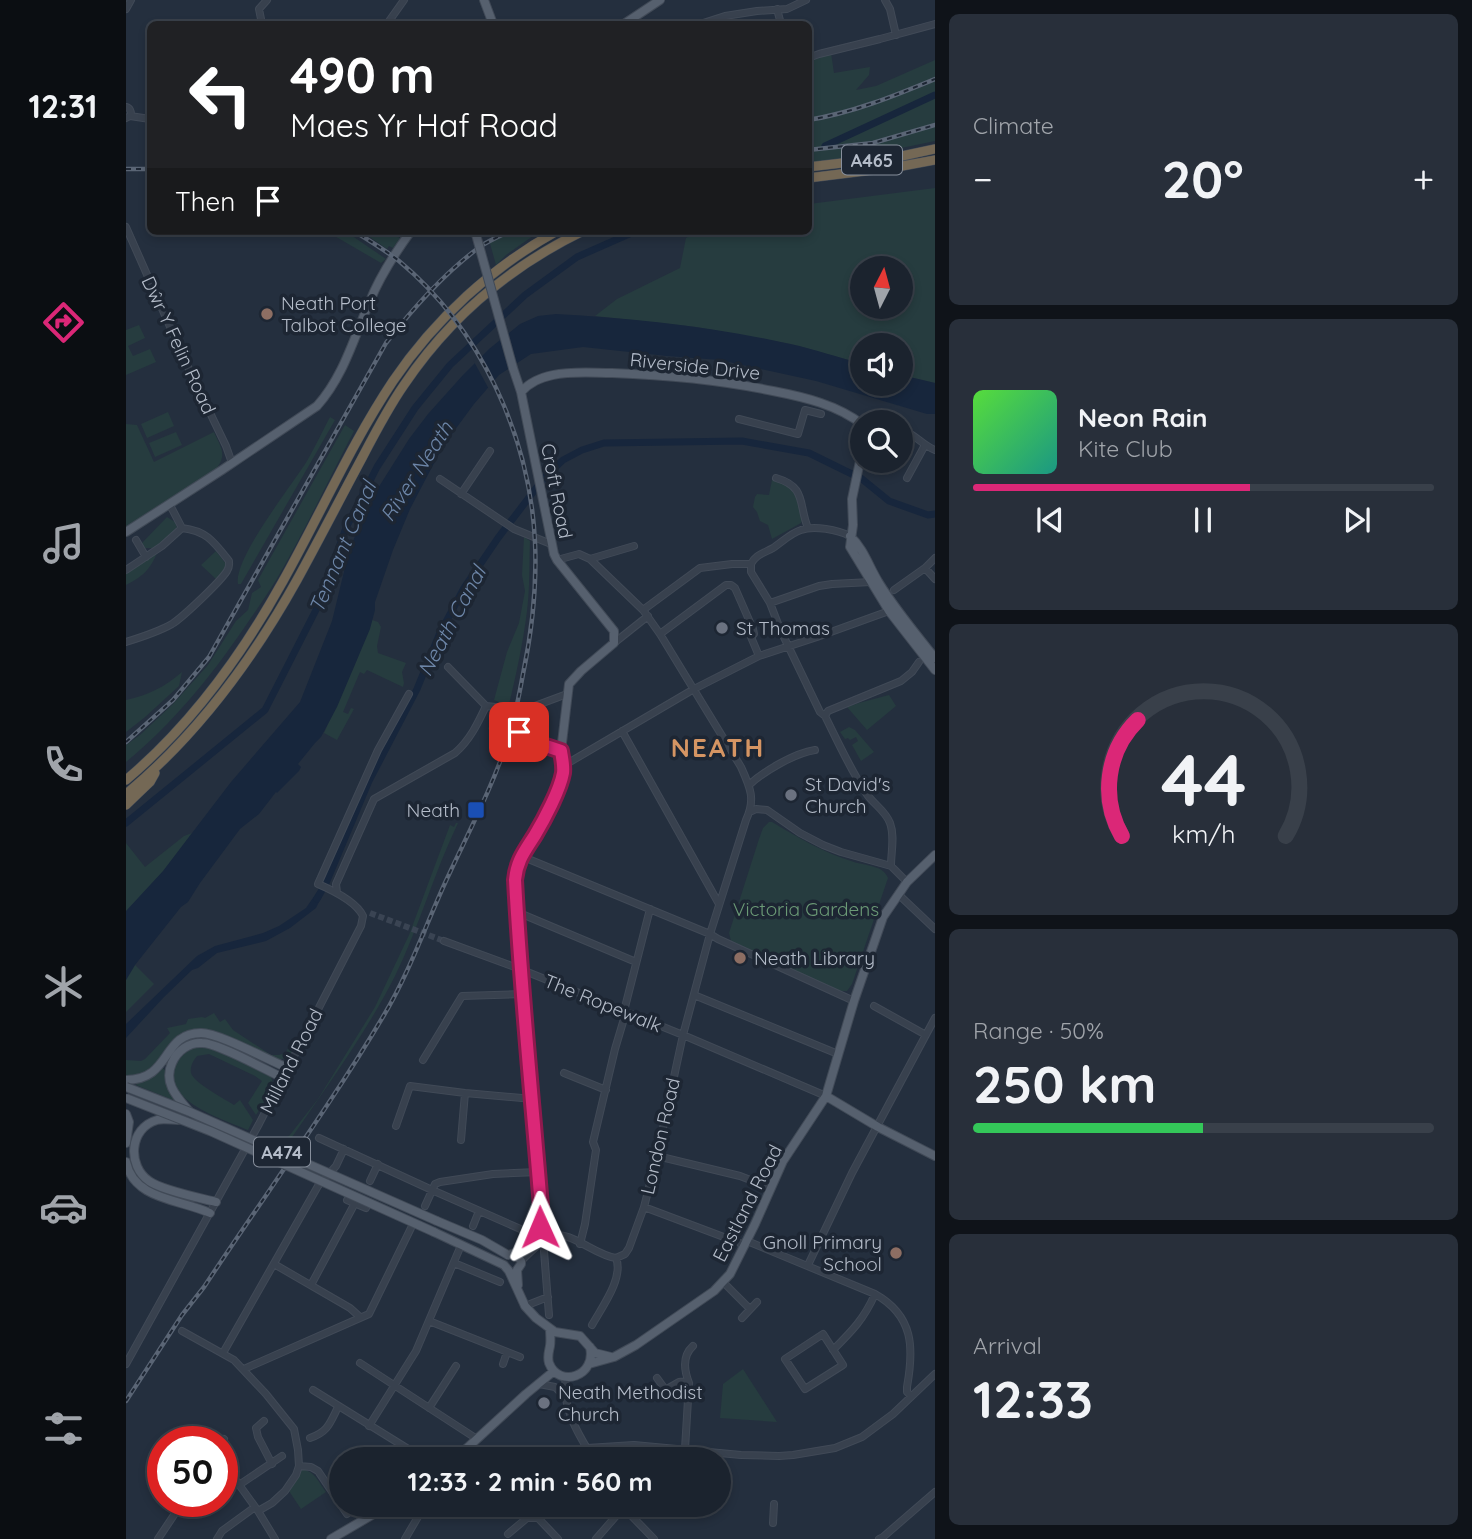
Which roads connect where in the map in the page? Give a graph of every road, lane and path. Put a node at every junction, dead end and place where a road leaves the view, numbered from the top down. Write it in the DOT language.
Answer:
graph roads {
  1 [pos="131,0"];
  2 [pos="267,0"];
  3 [pos="404,0"];
  4 [pos="484,0"];
  5 [pos="660,0"];
  6 [pos="806,0"];
  7 [pos="886,0"];
  8 [pos="126,9"];
  9 [pos="777,9"];
  10 [pos="261,21"];
  11 [pos="389,21"];
  12 [pos="492,21"];
  13 [pos="628,21"];
  14 [pos="712,21"];
  15 [pos="780,21"];
  16 [pos="935,24"];
  17 [pos="896,35"];
  18 [pos="812,57"];
  19 [pos="126,107"];
  20 [pos="128,117"];
  21 [pos="147,120"];
  22 [pos="935,149"];
  23 [pos="935,160"];
  24 [pos="812,167"];
  25 [pos="812,178"];
  26 [pos="126,227"];
  27 [pos="408,235"];
  28 [pos="476,235"];
  29 [pos="551,235"];
  30 [pos="575,235"];
  31 [pos="514,370"];
  32 [pos="533,381"];
  33 [pos="521,392"];
  34 [pos="821,414"];
  35 [pos="850,416"];
  36 [pos="739,419"];
  37 [pos="913,435"];
  38 [pos="925,445"];
  39 [pos="935,450"];
  40 [pos="490,452"];
  41 [pos="232,463"];
  42 [pos="857,473"];
  43 [pos="776,478"];
  44 [pos="907,478"];
  45 [pos="440,479"];
  46 [pos="461,494"];
  47 [pos="170,505"];
  48 [pos="182,528"];
  49 [pos="808,528"];
  50 [pos="126,532"];
  51 [pos="850,536"];
  52 [pos="136,540"];
  53 [pos="551,544"];
  54 [pos="634,546"];
  55 [pos="146,557"];
  56 [pos="935,558"];
  57 [pos="590,559"];
  58 [pos="557,560"];
  59 [pos="751,564"];
  60 [pos="925,568"];
  61 [pos="126,570"];
  62 [pos="935,579"];
  63 [pos="871,582"];
  64 [pos="894,590"];
  65 [pos="770,603"];
  66 [pos="889,611"];
  67 [pos="645,613"];
  68 [pos="660,634"];
  69 [pos="126,642"];
  70 [pos="614,643"];
  71 [pos="788,646"];
  72 [pos="759,656"];
  73 [pos="935,658"];
  74 [pos="919,662"];
  75 [pos="448,667"];
  76 [pos="935,670"];
  77 [pos="694,689"];
  78 [pos="409,694"];
  79 [pos="567,694"];
  80 [pos="486,706"];
  81 [pos="524,710"];
  82 [pos="825,716"];
  83 [pos="622,731"];
  84 [pos="815,750"];
  85 [pos="561,751"];
  86 [pos="151,757"];
  87 [pos="161,762"];
  88 [pos="563,766"];
  89 [pos="126,771"];
  90 [pos="126,780"];
  91 [pos="749,785"];
  92 [pos="126,794"];
  93 [pos="126,805"];
  94 [pos="752,811"];
  95 [pos="521,856"];
  96 [pos="933,860"];
  97 [pos="891,866"];
  98 [pos="907,882"];
  99 [pos="337,892"];
  100 [pos="898,894"];
  101 [pos="719,904"];
  102 [pos="358,908"];
  103 [pos="650,909"];
  104 [pos="517,912"];
  105 [pos="370,913"];
  106 [pos="935,929"];
  107 [pos="710,934"];
  108 [pos="444,941"];
  109 [pos="636,962"];
  110 [pos="520,969"];
  111 [pos="523,994"];
  112 [pos="694,995"];
  113 [pos="854,1001"];
  114 [pos="874,1006"];
  115 [pos="625,1012"];
  116 [pos="935,1018"];
  117 [pos="683,1035"];
  118 [pos="926,1035"];
  119 [pos="215,1041"];
  120 [pos="838,1054"];
  121 [pos="423,1060"];
  122 [pos="288,1068"];
  123 [pos="564,1073"];
  124 [pos="283,1078"];
  125 [pos="126,1080"];
  126 [pos="126,1087"];
  127 [pos="606,1090"];
  128 [pos="466,1093"];
  129 [pos="825,1096"];
  130 [pos="126,1098"];
  131 [pos="533,1099"];
  132 [pos="190,1112"];
  133 [pos="126,1114"];
  134 [pos="185,1121"];
  135 [pos="396,1126"];
  136 [pos="878,1127"];
  137 [pos="319,1138"];
  138 [pos="461,1140"];
  139 [pos="126,1143"];
  140 [pos="345,1149"];
  141 [pos="657,1156"];
  142 [pos="935,1156"];
  143 [pos="126,1162"];
  144 [pos="378,1164"];
  145 [pos="538,1172"];
  146 [pos="370,1181"];
  147 [pos="771,1188"];
  148 [pos="432,1191"];
  149 [pos="347,1200"];
  150 [pos="216,1202"];
  151 [pos="355,1203"];
  152 [pos="425,1206"];
  153 [pos="643,1207"];
  154 [pos="366,1208"];
  155 [pos="479,1211"];
  156 [pos="210,1213"];
  157 [pos="473,1226"];
  158 [pos="411,1228"];
  159 [pos="525,1231"];
  160 [pos="746,1243"];
  161 [pos="580,1244"];
  162 [pos="459,1251"];
  163 [pos="544,1251"];
  164 [pos="515,1257"];
  165 [pos="616,1258"];
  166 [pos="454,1263"];
  167 [pos="274,1264"];
  168 [pos="808,1265"];
  169 [pos="510,1269"];
  170 [pos="500,1282"];
  171 [pos="723,1282"];
  172 [pos="311,1285"];
  173 [pos="875,1294"];
  174 [pos="548,1297"];
  175 [pos="757,1302"];
  176 [pos="525,1306"];
  177 [pos="750,1309"];
  178 [pos="550,1315"];
  179 [pos="360,1318"];
  180 [pos="742,1318"];
  181 [pos="429,1321"];
  182 [pos="592,1325"];
  183 [pos="550,1329"];
  184 [pos="182,1331"];
  185 [pos="564,1334"];
  186 [pos="551,1345"];
  187 [pos="693,1346"];
  188 [pos="590,1347"];
  189 [pos="833,1350"];
  190 [pos="507,1352"];
  191 [pos="223,1353"];
  192 [pos="520,1357"];
  193 [pos="614,1357"];
  194 [pos="360,1363"];
  195 [pos="126,1364"];
  196 [pos="503,1364"];
  197 [pos="589,1364"];
  198 [pos="456,1366"];
  199 [pos="244,1369"];
  200 [pos="554,1371"];
  201 [pos="935,1374"];
  202 [pos="566,1377"];
  203 [pos="657,1378"];
  204 [pos="690,1383"];
  205 [pos="539,1384"];
  206 [pos="395,1385"];
  207 [pos="665,1389"];
  208 [pos="313,1390"];
  209 [pos="658,1394"];
  210 [pos="565,1396"];
  211 [pos="911,1396"];
  212 [pos="338,1407"];
  213 [pos="429,1408"];
  214 [pos="264,1421"];
  215 [pos="369,1426"];
  216 [pos="310,1438"];
  217 [pos="477,1438"];
  218 [pos="404,1447"];
  219 [pos="468,1447"];
  220 [pos="586,1447"];
  221 [pos="603,1447"];
  222 [pos="660,1447"];
  223 [pos="685,1447"];
  224 [pos="731,1454"];
  225 [pos="282,1456"];
  226 [pos="272,1464"];
  227 [pos="299,1466"];
  228 [pos="239,1485"];
  229 [pos="329,1486"];
  230 [pos="935,1492"];
  231 [pos="774,1504"];
  232 [pos="256,1509"];
  233 [pos="173,1517"];
  234 [pos="369,1517"];
  235 [pos="418,1517"];
  236 [pos="614,1517"];
  237 [pos="632,1517"];
  238 [pos="773,1523"];
  239 [pos="508,1534"];
  240 [pos="158,1539"];
  241 [pos="217,1539"];
  242 [pos="275,1539"];
  243 [pos="331,1539"];
  244 [pos="405,1539"];
  245 [pos="558,1539"];
  246 [pos="596,1539"];
  247 [pos="654,1539"];
  248 [pos="879,1539"];
  1 -- 8 [label="street"];
  2 -- 10 [label="street"];
  3 -- 11 [label="street"];
  4 -- 12 [label="main road"];
  5 -- 13 [label="main road"];
  6 -- 9 [label="street"];
  7 -- 17 [label="street"];
  9 -- 14 [label="street"];
  9 -- 15 [label="street"];
  16 -- 17 [label="street"];
  17 -- 18 [label="street"];
  19 -- 20 [label="street"];
  20 -- 21 [label="street"];
  22 -- 24 [label="highway, A465"];
  23 -- 25 [label="highway, A465"];
  26 -- 41 [label="street, Dŵr Y Felin Road"];
  27 -- 41 [label="main road"];
  28 -- 31 [label="main road, Croft Road, bridge"];
  29 -- 86 [label="highway"];
  30 -- 87 [label="highway"];
  31 -- 32 [label="main road"];
  31 -- 33 [label="main road, Croft Road"];
  32 -- 33 [label="main road, Riverside Drive"];
  32 -- 35 [label="main road, Riverside Drive"];
  33 -- 53 [label="main road, Croft Road"];
  34 -- 36 [label="street"];
  37 -- 38 [label="street"];
  38 -- 39 [label="street"];
  38 -- 44 [label="street"];
  40 -- 46 [label="street"];
  41 -- 47 [label="main road"];
  42 -- 51 [label="main road"];
  43 -- 49 [label="street"];
  45 -- 46 [label="street"];
  46 -- 53 [label="street"];
  47 -- 48 [label="street"];
  47 -- 50 [label="main road"];
  48 -- 55 [label="street"];
  48 -- 69 [label="street"];
  49 -- 51 [label="street"];
  49 -- 59 [label="street"];
  51 -- 63 [label="main road"];
  51 -- 73 [label="main road"];
  52 -- 55 [label="street"];
  53 -- 58 [label="main road, Croft Road"];
  54 -- 57 [label="street"];
  55 -- 61 [label="street"];
  56 -- 60 [label="street"];
  57 -- 58 [label="street"];
  57 -- 67 [label="street"];
  58 -- 70 [label="main road, Croft Road"];
  59 -- 65 [label="street"];
  59 -- 67 [label="street"];
  60 -- 62 [label="street"];
  60 -- 64 [label="street"];
  63 -- 65 [label="street"];
  63 -- 66 [label="main road"];
  65 -- 71 [label="street"];
  66 -- 71 [label="street"];
  66 -- 76 [label="main road"];
  67 -- 68 [label="street"];
  67 -- 70 [label="street"];
  68 -- 72 [label="street"];
  68 -- 77 [label="street"];
  70 -- 79 [label="main road"];
  71 -- 72 [label="street"];
  71 -- 82 [label="street"];
  72 -- 77 [label="street"];
  74 -- 82 [label="street"];
  75 -- 80 [label="street"];
  77 -- 83 [label="street"];
  77 -- 91 [label="street"];
  78 -- 99 [label="street"];
  79 -- 81 [label="street"];
  79 -- 85 [label="main road"];
  80 -- 81 [label="street"];
  80 -- 99 [label="street"];
  81 -- 85 [label="street"];
  82 -- 97 [label="street"];
  83 -- 88 [label="street"];
  83 -- 101 [label="street"];
  84 -- 91 [label="street"];
  85 -- 88 [label="main road"];
  86 -- 89 [label="highway"];
  86 -- 90 [label="highway"];
  87 -- 92 [label="highway"];
  87 -- 93 [label="highway"];
  88 -- 95 [label="main road"];
  91 -- 94 [label="street"];
  94 -- 97 [label="street"];
  94 -- 101 [label="street, London Road"];
  95 -- 103 [label="street"];
  95 -- 104 [label="main road"];
  96 -- 98 [label="main road"];
  97 -- 98 [label="street"];
  98 -- 100 [label="main road"];
  99 -- 102 [label="street"];
  100 -- 106 [label="street"];
  100 -- 113 [label="main road"];
  101 -- 107 [label="street, London Road"];
  102 -- 105 [label="street"];
  102 -- 122 [label="street, Milland Road"];
  103 -- 107 [label="street"];
  103 -- 109 [label="street"];
  104 -- 109 [label="street"];
  104 -- 110 [label="main road"];
  107 -- 112 [label="street, London Road"];
  107 -- 113 [label="street"];
  108 -- 110 [label="street, The Ropewalk"];
  109 -- 115 [label="street"];
  110 -- 111 [label="main road"];
  110 -- 115 [label="street, The Ropewalk"];
  111 -- 121 [label="street"];
  111 -- 131 [label="main road"];
  112 -- 117 [label="street, London Road"];
  112 -- 120 [label="street"];
  113 -- 120 [label="main road"];
  114 -- 118 [label="street"];
  115 -- 117 [label="street, The Ropewalk"];
  115 -- 127 [label="street"];
  116 -- 118 [label="street"];
  117 -- 129 [label="street, The Ropewalk"];
  117 -- 141 [label="street, London Road"];
  118 -- 136 [label="street"];
  119 -- 122 [label="main road"];
  119 -- 124 [label="main road"];
  119 -- 125 [label="main road"];
  119 -- 132 [label="main road"];
  120 -- 129 [label="main road"];
  122 -- 124 [label="street, Milland Road"];
  123 -- 127 [label="street"];
  124 -- 150 [label="street, Milland Road"];
  126 -- 132 [label="main road, A474, bridge"];
  127 -- 161 [label="street"];
  128 -- 131 [label="street"];
  128 -- 135 [label="street"];
  128 -- 138 [label="street"];
  129 -- 136 [label="main road"];
  129 -- 147 [label="main road, Eastland Road"];
  130 -- 134 [label="main road, A474, bridge"];
  131 -- 145 [label="main road"];
  132 -- 164 [label="main road, A474, bridge"];
  133 -- 139 [label="main road"];
  134 -- 150 [label="main road"];
  134 -- 169 [label="main road, A474, bridge"];
  136 -- 142 [label="main road"];
  136 -- 168 [label="street"];
  137 -- 140 [label="street"];
  140 -- 144 [label="street"];
  140 -- 167 [label="street"];
  141 -- 147 [label="street"];
  141 -- 153 [label="street, London Road"];
  143 -- 156 [label="main road"];
  144 -- 146 [label="street"];
  144 -- 148 [label="street"];
  145 -- 148 [label="street"];
  145 -- 164 [label="main road"];
  147 -- 160 [label="main road, Eastland Road"];
  148 -- 152 [label="street"];
  148 -- 155 [label="street"];
  149 -- 151 [label="street"];
  150 -- 156 [label="street, Milland Road"];
  151 -- 154 [label="street"];
  151 -- 172 [label="street"];
  153 -- 160 [label="street"];
  153 -- 165 [label="street, London Road"];
  155 -- 157 [label="street"];
  155 -- 159 [label="street"];
  156 -- 195 [label="street, Milland Road"];
  158 -- 179 [label="street"];
  160 -- 168 [label="street"];
  160 -- 171 [label="main road, Eastland Road"];
  161 -- 164 [label="street"];
  161 -- 165 [label="street"];
  162 -- 166 [label="street"];
  163 -- 174 [label="street"];
  164 -- 169 [label="main road"];
  164 -- 169 [label="main road"];
  165 -- 182 [label="street, London Road"];
  166 -- 170 [label="street"];
  166 -- 181 [label="street"];
  167 -- 172 [label="street"];
  167 -- 191 [label="street"];
  168 -- 173 [label="street"];
  169 -- 176 [label="main road"];
  171 -- 177 [label="street"];
  171 -- 193 [label="main road, Eastland Road"];
  172 -- 179 [label="street"];
  173 -- 189 [label="street"];
  173 -- 211 [label="street"];
  174 -- 176 [label="street"];
  174 -- 178 [label="street"];
  175 -- 177 [label="street"];
  176 -- 183 [label="main road"];
  177 -- 180 [label="street"];
  179 -- 199 [label="street"];
  181 -- 190 [label="street"];
  181 -- 206 [label="street"];
  183 -- 185 [label="main road"];
  183 -- 186 [label="main road"];
  184 -- 191 [label="street"];
  185 -- 186 [label="main road"];
  185 -- 188 [label="main road"];
  186 -- 200 [label="main road"];
  187 -- 204 [label="street"];
  188 -- 193 [label="main road"];
  188 -- 197 [label="main road"];
  189 -- 189 [label="street"];
  190 -- 192 [label="street"];
  190 -- 196 [label="street"];
  191 -- 199 [label="street"];
  193 -- 197 [label="main road, Eastland Road"];
  194 -- 206 [label="street"];
  197 -- 202 [label="main road"];
  198 -- 213 [label="street"];
  199 -- 227 [label="street"];
  200 -- 202 [label="main road"];
  200 -- 205 [label="main road"];
  201 -- 211 [label="street"];
  202 -- 210 [label="street"];
  203 -- 207 [label="street"];
  204 -- 207 [label="street"];
  204 -- 223 [label="street"];
  205 -- 210 [label="street"];
  205 -- 217 [label="main road"];
  206 -- 213 [label="street"];
  206 -- 215 [label="street"];
  207 -- 209 [label="street"];
  208 -- 212 [label="street"];
  210 -- 220 [label="street"];
  211 -- 224 [label="street"];
  212 -- 215 [label="street"];
  212 -- 216 [label="street"];
  213 -- 217 [label="street"];
  214 -- 226 [label="street"];
  215 -- 218 [label="street"];
  217 -- 219 [label="main road"];
  221 -- 222 [label="street"];
  225 -- 226 [label="street"];
  226 -- 228 [label="street"];
  227 -- 229 [label="street"];
  227 -- 232 [label="street"];
  228 -- 232 [label="street"];
  230 -- 248 [label="street"];
  231 -- 238 [label="street"];
  232 -- 241 [label="street"];
  232 -- 242 [label="street"];
  233 -- 240 [label="street"];
  234 -- 243 [label="main road"];
  235 -- 244 [label="street"];
  236 -- 246 [label="street"];
  237 -- 247 [label="street"];
  239 -- 245 [label="street"];
}
